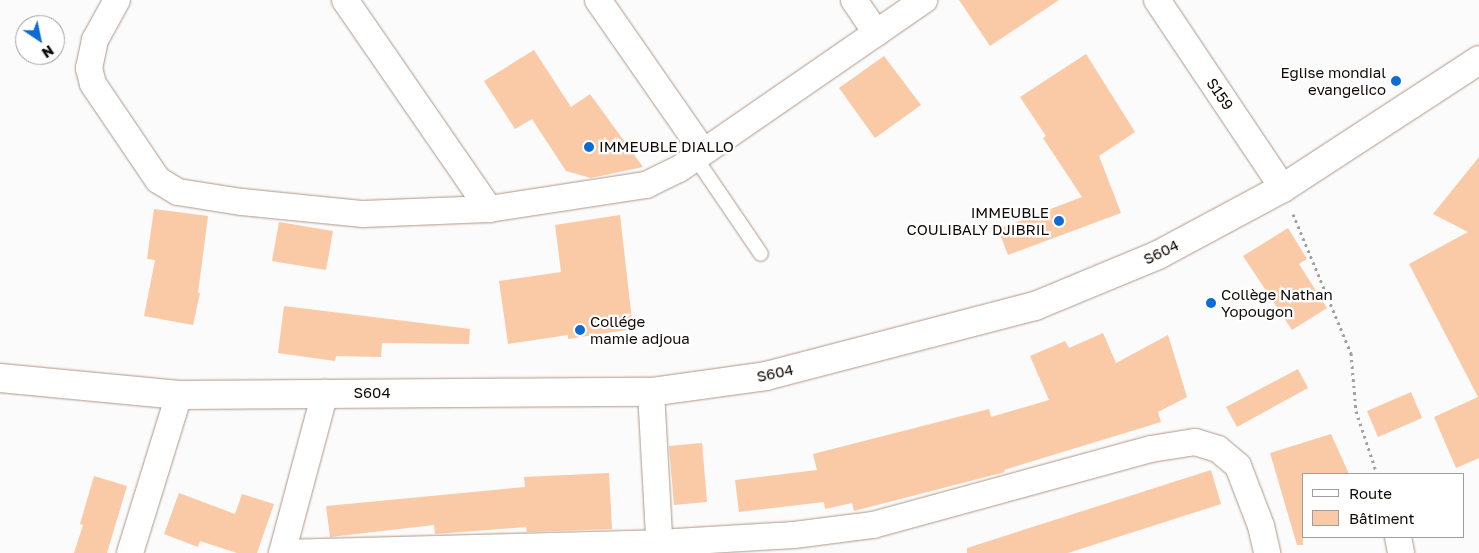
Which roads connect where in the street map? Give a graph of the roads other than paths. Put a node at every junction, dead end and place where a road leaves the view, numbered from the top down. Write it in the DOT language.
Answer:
graph roads {
  1 [pos="117,0"];
  2 [pos="345,0"];
  3 [pos="598,0"];
  4 [pos="854,0"];
  5 [pos="924,0"];
  6 [pos="1157,0"];
  7 [pos="876,33"];
  8 [pos="1479,60"];
  9 [pos="699,154"];
  10 [pos="1282,188"];
  11 [pos="488,209"];
  12 [pos="761,254"];
  13 [pos="0,378"];
  14 [pos="651,392"];
  15 [pos="325,393"];
  16 [pos="179,395"];
  17 [pos="1398,538"];
  18 [pos="659,548"];
  19 [pos="130,553"];
  20 [pos="282,553"];
  21 [pos="1267,553"];
  22 [pos="1401,553"];
  1 -- 11 [label="street"];
  2 -- 11 [label="street"];
  3 -- 9 [label="street"];
  4 -- 7 [label="street"];
  5 -- 7 [label="street"];
  6 -- 10 [label="street, S159"];
  7 -- 9 [label="street"];
  8 -- 10 [label="street, S604"];
  9 -- 11 [label="street"];
  9 -- 12 [label="lane"];
  10 -- 14 [label="street, S604"];
  13 -- 16 [label="street, S604"];
  14 -- 15 [label="street, S604"];
  14 -- 18 [label="street"];
  15 -- 16 [label="street, S604"];
  15 -- 20 [label="street"];
  16 -- 19 [label="street"];
  17 -- 22 [label="street"];
  18 -- 20 [label="street"];
  18 -- 21 [label="street"];
}
